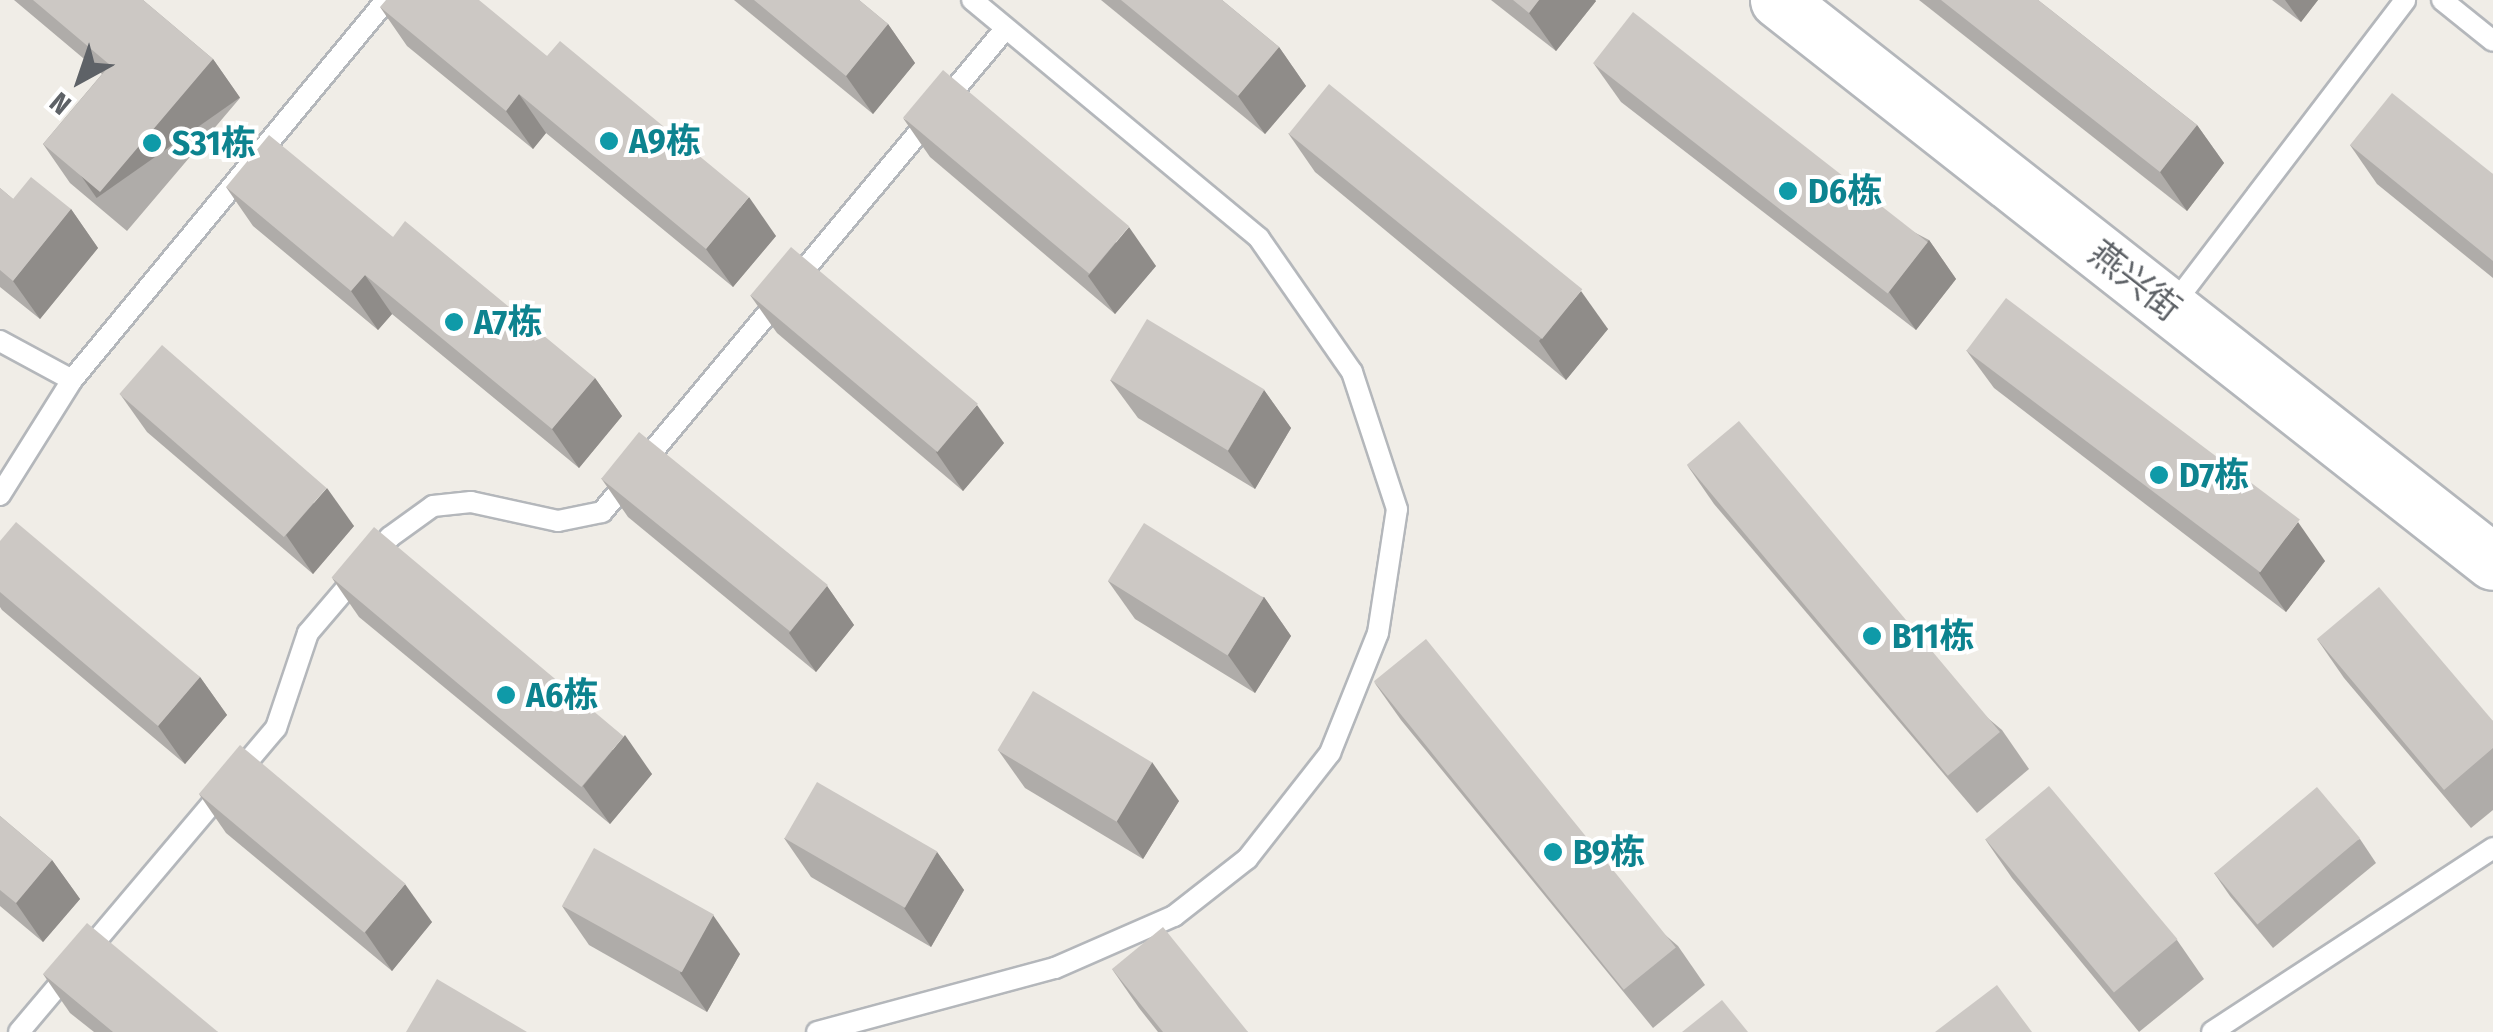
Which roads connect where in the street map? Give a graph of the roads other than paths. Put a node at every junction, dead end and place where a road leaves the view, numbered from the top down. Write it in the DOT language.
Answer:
graph roads {
  1 [pos="386,0"];
  2 [pos="972,0"];
  3 [pos="1778,0"];
  4 [pos="2404,0"];
  5 [pos="2442,0"];
  6 [pos="1006,28"];
  7 [pos="2493,41"];
  8 [pos="2170,309"];
  9 [pos="0,340"];
  10 [pos="72,380"];
  11 [pos="0,495"];
  12 [pos="2493,562"];
  13 [pos="2493,848"];
  14 [pos="19,1032"];
  15 [pos="817,1032"];
  16 [pos="2212,1032"];
  1 -- 10 [label="lane"];
  2 -- 6 [label="lane"];
  3 -- 8 [label="street, 燕兴街"];
  4 -- 8 [label="lane"];
  5 -- 7 [label="lane"];
  6 -- 14 [label="lane"];
  6 -- 15 [label="lane"];
  8 -- 12 [label="street, 燕兴街"];
  9 -- 10 [label="lane"];
  10 -- 11 [label="lane"];
  13 -- 16 [label="lane"];
}
